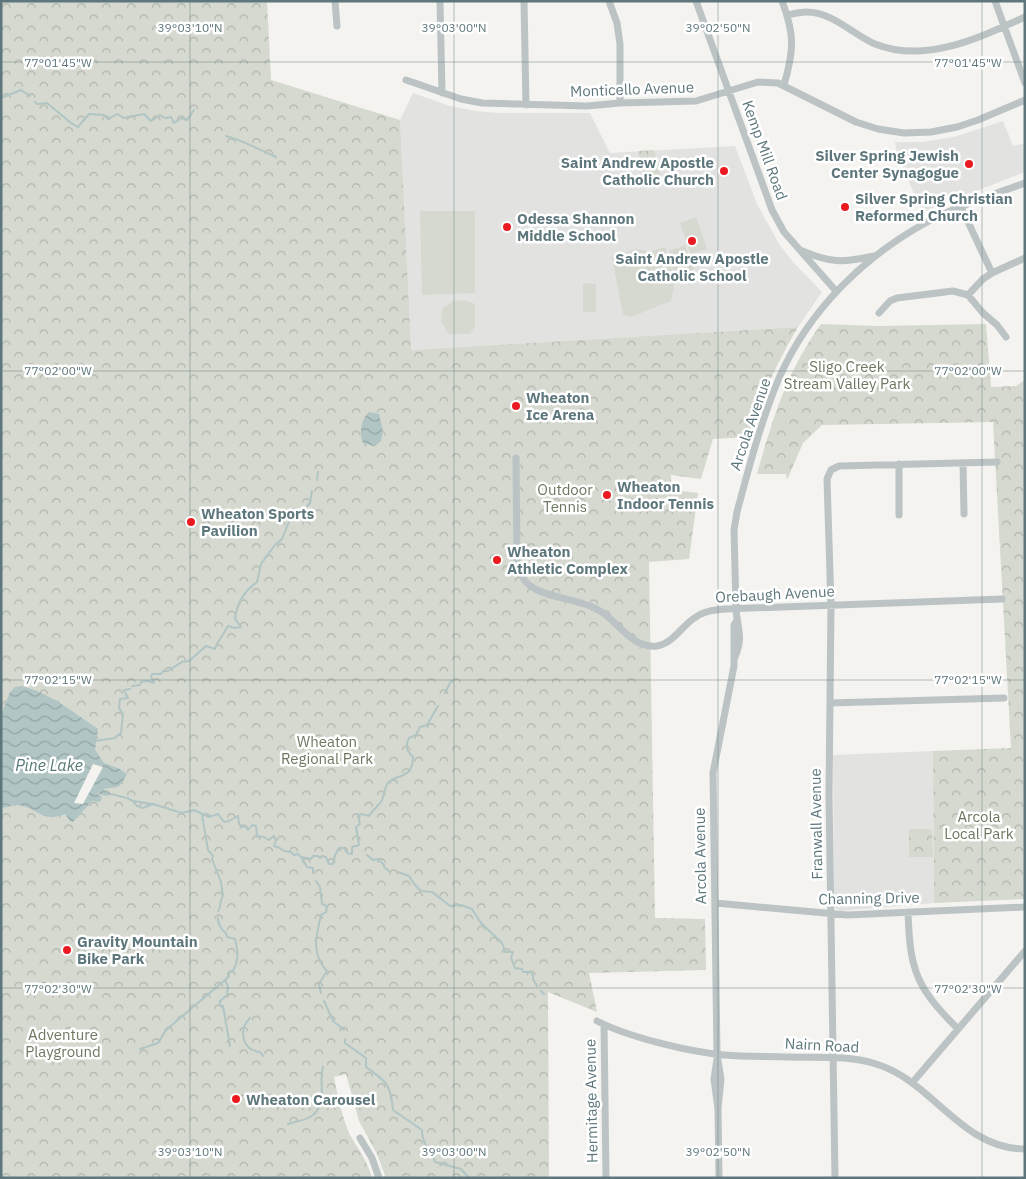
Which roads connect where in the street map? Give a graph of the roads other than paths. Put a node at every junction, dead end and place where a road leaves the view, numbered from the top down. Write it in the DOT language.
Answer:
graph roads {
  1 [pos="335,1"];
  2 [pos="440,1"];
  3 [pos="524,1"];
  4 [pos="609,1"];
  5 [pos="696,1"];
  6 [pos="782,1"];
  7 [pos="995,1"];
  8 [pos="787,15"];
  9 [pos="1025,17"];
  10 [pos="337,26"];
  11 [pos="1004,26"];
  12 [pos="406,80"];
  13 [pos="1025,83"];
  14 [pos="784,85"];
  15 [pos="728,91"];
  16 [pos="442,93"];
  17 [pos="1025,100"];
  18 [pos="620,103"];
  19 [pos="526,104"];
  20 [pos="1025,183"];
  21 [pos="961,207"];
  22 [pos="797,248"];
  23 [pos="878,255"];
  24 [pos="1025,258"];
  25 [pos="992,273"];
  26 [pos="836,291"];
  27 [pos="968,295"];
  28 [pos="879,313"];
  29 [pos="1006,337"];
  30 [pos="516,458"];
  31 [pos="997,462"];
  32 [pos="963,463"];
  33 [pos="899,464"];
  34 [pos="964,514"];
  35 [pos="899,515"];
  36 [pos="1002,599"];
  37 [pos="831,605"];
  38 [pos="736,608"];
  39 [pos="1004,698"];
  40 [pos="830,703"];
  41 [pos="715,903"];
  42 [pos="1025,907"];
  43 [pos="908,912"];
  44 [pos="831,915"];
  45 [pos="1025,951"];
  46 [pos="596,1021"];
  47 [pos="604,1024"];
  48 [pos="958,1029"];
  49 [pos="717,1056"];
  50 [pos="833,1058"];
  51 [pos="912,1083"];
  52 [pos="360,1138"];
  53 [pos="1025,1149"];
  54 [pos="379,1178"];
  55 [pos="606,1178"];
  56 [pos="719,1178"];
  57 [pos="835,1178"];
  1 -- 10 [label="street"];
  2 -- 16 [label="street"];
  3 -- 19 [label="street"];
  4 -- 18 [label="street"];
  5 -- 15 [label="street, Kemp Mill Road"];
  6 -- 8 [label="street"];
  7 -- 11 [label="street"];
  8 -- 11 [label="street"];
  8 -- 14 [label="street"];
  9 -- 11 [label="street"];
  11 -- 13 [label="street"];
  12 -- 16 [label="street, Monticello Avenue"];
  14 -- 15 [label="street, Monticello Avenue"];
  14 -- 17 [label="street, Monticello Avenue"];
  15 -- 18 [label="street, Monticello Avenue"];
  15 -- 22 [label="street, Kemp Mill Road"];
  16 -- 19 [label="street, Monticello Avenue"];
  18 -- 19 [label="street, Monticello Avenue"];
  20 -- 21 [label="street, Arcola Avenue"];
  21 -- 23 [label="street, Arcola Avenue"];
  21 -- 25 [label="street"];
  22 -- 23 [label="street"];
  22 -- 26 [label="street, Kemp Mill Road"];
  23 -- 26 [label="street, Arcola Avenue"];
  24 -- 25 [label="street"];
  25 -- 27 [label="street"];
  26 -- 38 [label="street, Arcola Avenue"];
  27 -- 28 [label="street"];
  27 -- 29 [label="street"];
  30 -- 38 [label="street, Orebaugh Avenue"];
  31 -- 32 [label="street"];
  32 -- 33 [label="street"];
  32 -- 34 [label="street"];
  33 -- 35 [label="street"];
  33 -- 37 [label="street, Franwall Avenue"];
  36 -- 37 [label="street, Orebaugh Avenue"];
  37 -- 38 [label="street, Orebaugh Avenue"];
  37 -- 40 [label="street, Franwall Avenue"];
  38 -- 41 [label="street, Arcola Avenue"];
  39 -- 40 [label="street"];
  40 -- 44 [label="street, Franwall Avenue"];
  41 -- 44 [label="street, Channing Drive"];
  41 -- 49 [label="street, Arcola Avenue"];
  42 -- 43 [label="street, Channing Drive"];
  43 -- 44 [label="street, Channing Drive"];
  43 -- 48 [label="street"];
  44 -- 50 [label="street, Franwall Avenue"];
  45 -- 48 [label="street"];
  46 -- 47 [label="street, Nairn Road"];
  47 -- 49 [label="street, Nairn Road"];
  47 -- 55 [label="street, Hermitage Avenue"];
  48 -- 51 [label="street"];
  49 -- 50 [label="street, Nairn Road"];
  49 -- 56 [label="street, Arcola Avenue"];
  50 -- 51 [label="street, Nairn Road"];
  50 -- 57 [label="street, Franwall Avenue"];
  51 -- 53 [label="street, Nairn Road"];
  52 -- 54 [label="street"];
}
